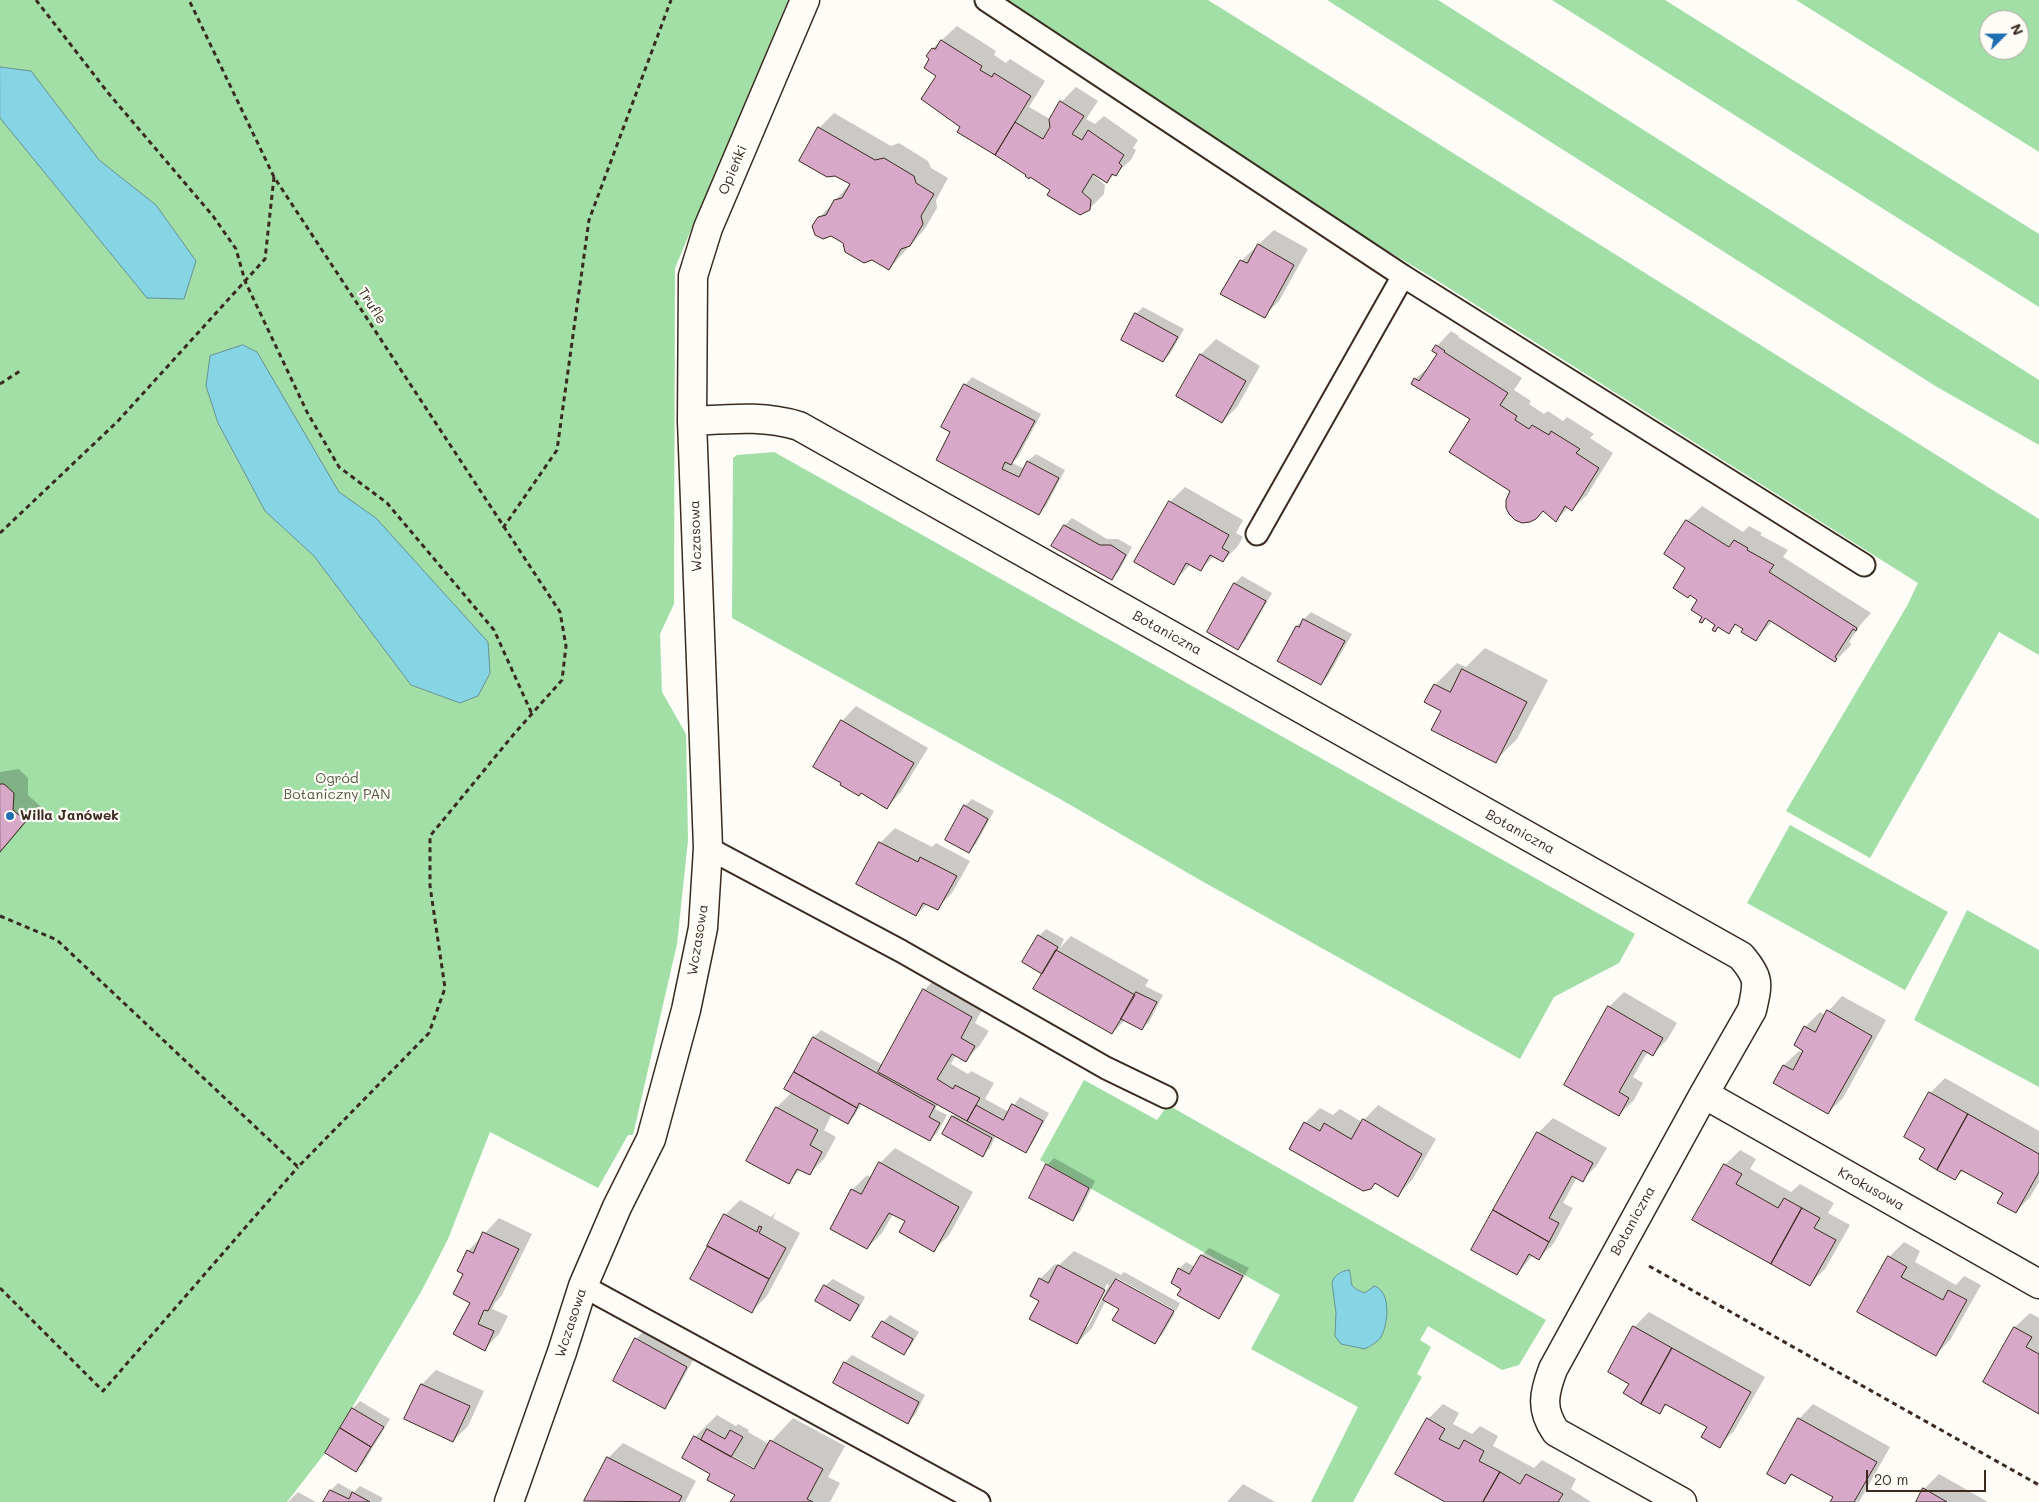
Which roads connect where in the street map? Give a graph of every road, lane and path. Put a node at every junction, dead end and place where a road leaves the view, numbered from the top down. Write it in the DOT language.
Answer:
graph roads {
  1 [pos="36,0"];
  2 [pos="189,0"];
  3 [pos="671,0"];
  4 [pos="805,0"];
  5 [pos="986,0"];
  6 [pos="274,177"];
  7 [pos="1403,276"];
  8 [pos="245,281"];
  9 [pos="693,347"];
  10 [pos="20,371"];
  11 [pos="0,384"];
  12 [pos="692,421"];
  13 [pos="503,528"];
  14 [pos="0,533"];
  15 [pos="1257,534"];
  16 [pos="1864,565"];
  17 [pos="532,714"];
  18 [pos="708,848"];
  19 [pos="0,916"];
  20 [pos="1704,1094"];
  21 [pos="1166,1097"];
  22 [pos="298,1167"];
  23 [pos="1618,1249"];
  24 [pos="2039,1284"];
  25 [pos="583,1286"];
  26 [pos="0,1288"];
  27 [pos="2039,1485"];
  28 [pos="509,1502"];
  29 [pos="979,1502"];
  30 [pos="1682,1502"];
  1 -- 8 [label="path"];
  2 -- 6 [label="path, Trufle"];
  3 -- 13 [label="path"];
  4 -- 9 [label="street, Opieńki"];
  5 -- 7 [label="lane"];
  6 -- 8 [label="path"];
  6 -- 13 [label="path, Trufle"];
  7 -- 15 [label="lane"];
  7 -- 16 [label="lane"];
  8 -- 14 [label="path"];
  8 -- 17 [label="path"];
  9 -- 12 [label="street, Wczasowa"];
  10 -- 11 [label="path"];
  12 -- 18 [label="street, Wczasowa"];
  12 -- 20 [label="street, Botaniczna"];
  13 -- 17 [label="path, Trufle"];
  17 -- 22 [label="path"];
  18 -- 21 [label="lane"];
  18 -- 25 [label="street, Wczasowa"];
  19 -- 22 [label="path"];
  20 -- 23 [label="street, Botaniczna"];
  20 -- 24 [label="street, Krokusowa"];
  22 -- 26 [label="path"];
  23 -- 27 [label="path"];
  23 -- 30 [label="street, Botaniczna"];
  25 -- 28 [label="street, Wczasowa"];
  25 -- 29 [label="lane"];
}
